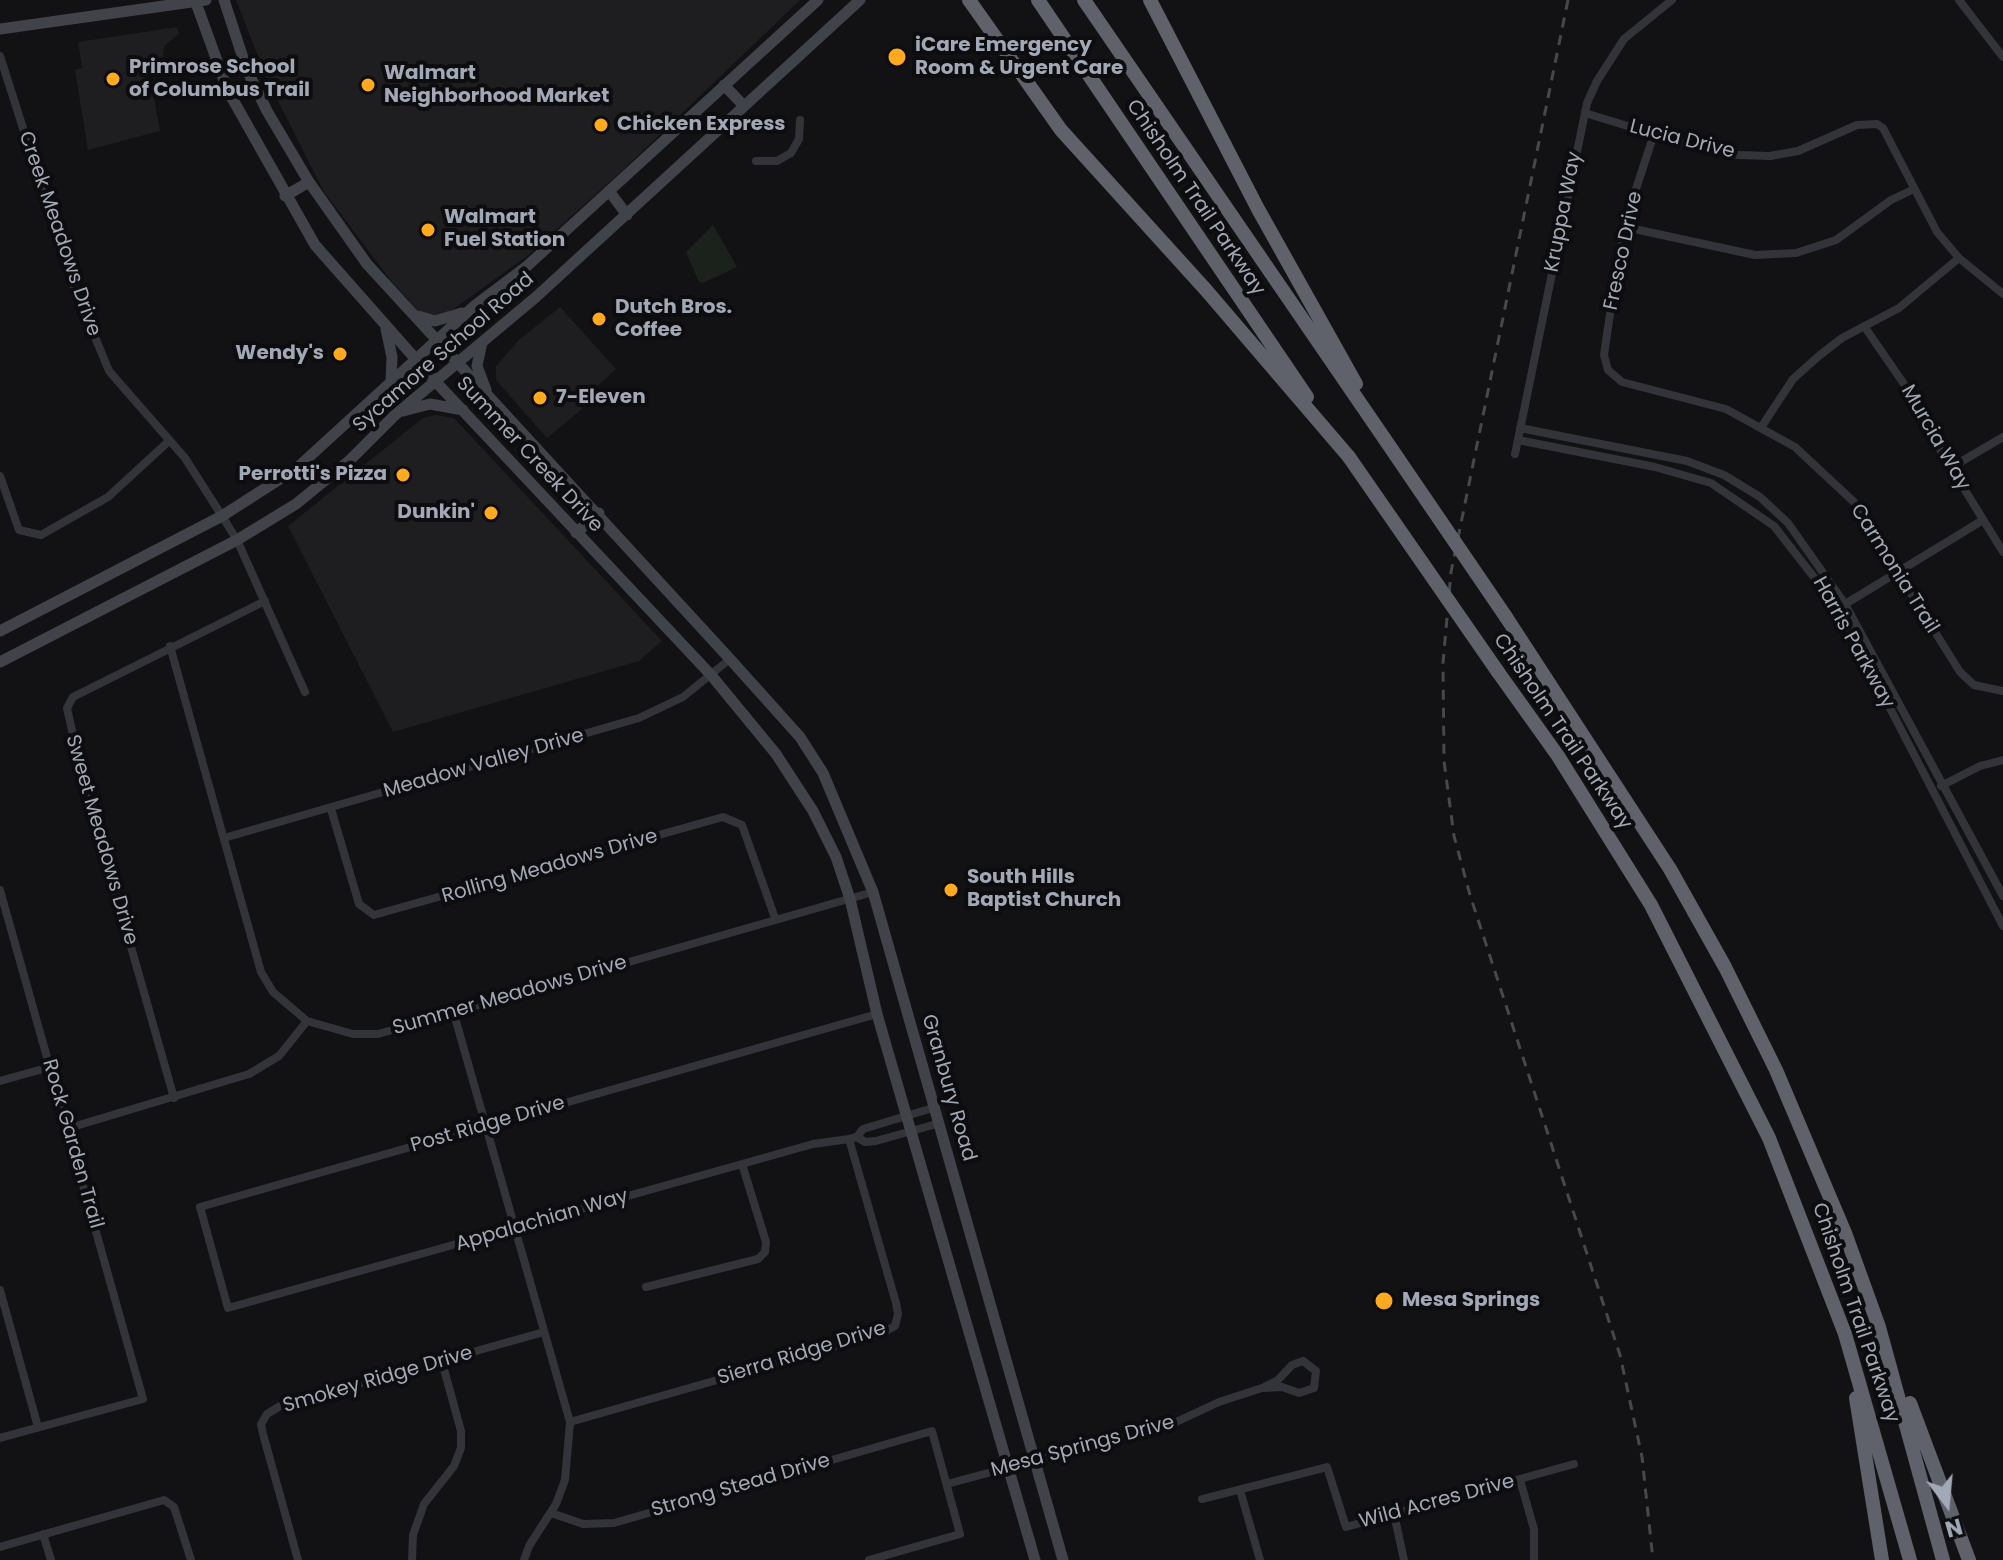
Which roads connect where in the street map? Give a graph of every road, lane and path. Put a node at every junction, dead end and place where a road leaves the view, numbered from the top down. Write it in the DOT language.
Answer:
graph roads {
  1 [pos="224,0"];
  2 [pos="818,0"];
  3 [pos="860,0"];
  4 [pos="969,0"];
  5 [pos="1038,0"];
  6 [pos="1084,0"];
  7 [pos="1150,0"];
  8 [pos="1672,0"];
  9 [pos="1959,0"];
  10 [pos="199,1"];
  11 [pos="0,29"];
  12 [pos="0,56"];
  13 [pos="2003,57"];
  14 [pos="724,85"];
  15 [pos="744,106"];
  16 [pos="1585,113"];
  17 [pos="800,120"];
  18 [pos="1654,134"];
  19 [pos="756,161"];
  20 [pos="309,182"];
  21 [pos="1912,190"];
  22 [pos="609,191"];
  23 [pos="285,196"];
  24 [pos="627,215"];
  25 [pos="1625,227"];
  26 [pos="1959,258"];
  27 [pos="2003,294"];
  28 [pos="473,307"];
  29 [pos="412,314"];
  30 [pos="384,325"];
  31 [pos="1864,326"];
  32 [pos="484,339"];
  33 [pos="437,340"];
  34 [pos="416,360"];
  35 [pos="457,362"];
  36 [pos="1608,370"];
  37 [pos="435,381"];
  38 [pos="391,382"];
  39 [pos="488,394"];
  40 [pos="467,412"];
  41 [pos="395,415"];
  42 [pos="1762,426"];
  43 [pos="1520,428"];
  44 [pos="2003,437"];
  45 [pos="1384,438"];
  46 [pos="1518,440"];
  47 [pos="169,441"];
  48 [pos="1515,454"];
  49 [pos="1349,457"];
  50 [pos="1952,467"];
  51 [pos="0,476"];
  52 [pos="599,513"];
  53 [pos="222,516"];
  54 [pos="1983,520"];
  55 [pos="576,533"];
  56 [pos="237,540"];
  57 [pos="2003,552"];
  58 [pos="1899,571"];
  59 [pos="265,601"];
  60 [pos="1842,606"];
  61 [pos="0,631"];
  62 [pos="170,646"];
  63 [pos="730,659"];
  64 [pos="0,662"];
  65 [pos="711,675"];
  66 [pos="2003,691"];
  67 [pos="305,692"];
  68 [pos="2003,760"];
  69 [pos="1945,784"];
  70 [pos="1932,790"];
  71 [pos="331,809"];
  72 [pos="224,838"];
  73 [pos="0,890"];
  74 [pos="873,892"];
  75 [pos="2003,896"];
  76 [pos="850,899"];
  77 [pos="775,918"];
  78 [pos="2003,926"];
  79 [pos="454,1014"];
  80 [pos="877,1014"];
  81 [pos="307,1021"];
  82 [pos="50,1067"];
  83 [pos="0,1081"];
  84 [pos="174,1098"];
  85 [pos="936,1107"];
  86 [pos="906,1115"];
  87 [pos="940,1123"];
  88 [pos="484,1126"];
  89 [pos="69,1128"];
  90 [pos="911,1130"];
  91 [pos="853,1138"];
  92 [pos="742,1164"];
  93 [pos="513,1229"];
  94 [pos="646,1287"];
  95 [pos="0,1290"];
  96 [pos="228,1308"];
  97 [pos="1879,1327"];
  98 [pos="544,1332"];
  99 [pos="1845,1334"];
  100 [pos="442,1362"];
  101 [pos="1262,1388"];
  102 [pos="570,1422"];
  103 [pos="38,1427"];
  104 [pos="0,1438"];
  105 [pos="1035,1461"];
  106 [pos="1574,1464"];
  107 [pos="1010,1467"];
  108 [pos="1520,1480"];
  109 [pos="947,1484"];
  110 [pos="1240,1490"];
  111 [pos="1202,1499"];
  112 [pos="551,1513"];
  113 [pos="1394,1514"];
  114 [pos="43,1534"];
  115 [pos="0,1547"];
  116 [pos="51,1560"];
  117 [pos="191,1560"];
  118 [pos="298,1560"];
  119 [pos="412,1560"];
  120 [pos="524,1560"];
  121 [pos="869,1560"];
  122 [pos="1035,1560"];
  123 [pos="1063,1560"];
  124 [pos="1260,1560"];
  125 [pos="1404,1560"];
  126 [pos="1534,1560"];
  127 [pos="1882,1560"];
  128 [pos="1910,1560"];
  129 [pos="1943,1560"];
  130 [pos="1969,1560"];
  1 -- 20 [label="main road, Summer Creek Drive"];
  2 -- 14 [label="main road, Sycamore School Road"];
  3 -- 15 [label="main road, Sycamore School Road"];
  4 -- 49 [label="highway"];
  5 -- 49 [label="highway, Chisholm Trail Parkway"];
  6 -- 45 [label="highway, Chisholm Trail Parkway"];
  7 -- 45 [label="highway"];
  8 -- 16 [label="street, Kruppa Way"];
  9 -- 13 [label="street"];
  10 -- 11 [label="main road"];
  10 -- 23 [label="main road, Summer Creek Drive"];
  12 -- 47 [label="street, Creek Meadows Drive"];
  14 -- 15 [label="main road"];
  14 -- 22 [label="main road, Sycamore School Road"];
  15 -- 24 [label="main road, Sycamore School Road"];
  16 -- 18 [label="street, Lucia Drive"];
  16 -- 43 [label="street, Kruppa Way"];
  17 -- 19 [label="street"];
  18 -- 21 [label="street, Lucia Drive"];
  18 -- 25 [label="street, Fresco Drive"];
  20 -- 23 [label="main road"];
  20 -- 29 [label="main road, Summer Creek Drive"];
  21 -- 25 [label="street"];
  21 -- 26 [label="street"];
  22 -- 24 [label="main road"];
  22 -- 28 [label="main road, Sycamore School Road"];
  23 -- 30 [label="main road, Summer Creek Drive"];
  24 -- 32 [label="main road, Sycamore School Road"];
  25 -- 36 [label="street, Fresco Drive"];
  26 -- 27 [label="street"];
  26 -- 31 [label="street"];
  28 -- 29 [label="main road"];
  28 -- 33 [label="main road, Sycamore School Road"];
  29 -- 33 [label="main road, Summer Creek Drive"];
  30 -- 34 [label="main road, Summer Creek Drive"];
  30 -- 38 [label="main road"];
  31 -- 42 [label="street"];
  31 -- 50 [label="street, Murcia Way"];
  32 -- 35 [label="main road, Sycamore School Road"];
  32 -- 39 [label="main road"];
  33 -- 34 [label="main road, Sycamore School Road"];
  33 -- 35 [label="main road, Summer Creek Drive"];
  34 -- 37 [label="main road, Summer Creek Drive"];
  34 -- 38 [label="main road, Sycamore School Road"];
  35 -- 37 [label="main road, Sycamore School Road"];
  35 -- 39 [label="main road, Summer Creek Drive"];
  36 -- 42 [label="street, Carmonia Trail"];
  37 -- 40 [label="main road, Summer Creek Drive"];
  37 -- 41 [label="main road, Sycamore School Road"];
  38 -- 53 [label="main road, Sycamore School Road"];
  39 -- 52 [label="main road, Summer Creek Drive"];
  40 -- 41 [label="main road"];
  40 -- 55 [label="main road, Summer Creek Drive"];
  41 -- 56 [label="main road, Sycamore School Road"];
  42 -- 58 [label="street, Carmonia Trail"];
  43 -- 46 [label="street, Kruppa Way"];
  43 -- 60 [label="street, Harris Parkway"];
  44 -- 50 [label="street"];
  45 -- 97 [label="highway, Chisholm Trail Parkway, bridge"];
  46 -- 48 [label="street, Kruppa Way"];
  46 -- 60 [label="street, Harris Parkway"];
  47 -- 51 [label="street"];
  47 -- 53 [label="street, Creek Meadows Drive"];
  49 -- 99 [label="highway, Chisholm Trail Parkway, bridge"];
  50 -- 54 [label="street, Murcia Way"];
  52 -- 55 [label="main road"];
  52 -- 63 [label="main road, Summer Creek Drive"];
  53 -- 56 [label="street, Creek Meadows Drive"];
  53 -- 61 [label="main road, Sycamore School Road"];
  54 -- 57 [label="street, Murcia Way"];
  54 -- 58 [label="street"];
  55 -- 65 [label="main road, Summer Creek Drive"];
  56 -- 59 [label="street, Creek Meadows Drive"];
  56 -- 64 [label="main road, Sycamore School Road"];
  58 -- 60 [label="street"];
  58 -- 66 [label="street, Carmonia Trail"];
  59 -- 62 [label="street, Sweet Meadows Drive"];
  59 -- 67 [label="street, Creek Meadows Drive"];
  60 -- 69 [label="street, Harris Parkway"];
  60 -- 70 [label="street, Harris Parkway"];
  62 -- 72 [label="street, Summer Meadows Drive"];
  62 -- 84 [label="street, Sweet Meadows Drive"];
  63 -- 65 [label="street, Meadow Valley Drive"];
  63 -- 74 [label="main road, Granbury Road"];
  65 -- 71 [label="street, Meadow Valley Drive"];
  65 -- 76 [label="main road"];
  68 -- 69 [label="street"];
  69 -- 70 [label="street"];
  69 -- 75 [label="street, Harris Parkway"];
  70 -- 78 [label="street, Harris Parkway"];
  71 -- 72 [label="street, Meadow Valley Drive"];
  71 -- 77 [label="street, Rolling Meadows Drive"];
  72 -- 81 [label="street, Summer Meadows Drive"];
  73 -- 82 [label="street, Rock Garden Trail"];
  74 -- 76 [label="street, Summer Meadows Drive"];
  74 -- 85 [label="main road, Granbury Road"];
  76 -- 77 [label="street, Summer Meadows Drive"];
  76 -- 80 [label="main road"];
  77 -- 79 [label="street, Summer Meadows Drive"];
  79 -- 81 [label="street, Summer Meadows Drive"];
  79 -- 88 [label="street"];
  80 -- 86 [label="main road"];
  80 -- 88 [label="street, Post Ridge Drive"];
  81 -- 84 [label="street"];
  82 -- 83 [label="street"];
  82 -- 89 [label="street, Rock Garden Trail"];
  84 -- 89 [label="street"];
  85 -- 86 [label="street, Appalachian Way"];
  85 -- 87 [label="main road, Granbury Road"];
  86 -- 90 [label="main road"];
  86 -- 91 [label="street, Appalachian Way"];
  87 -- 90 [label="street, Appalachian Way"];
  87 -- 105 [label="main road, Granbury Road"];
  88 -- 93 [label="street"];
  88 -- 96 [label="street, Post Ridge Drive"];
  89 -- 103 [label="street, Rock Garden Trail"];
  90 -- 91 [label="street, Appalachian Way"];
  90 -- 107 [label="main road"];
  91 -- 92 [label="street, Appalachian Way"];
  91 -- 102 [label="street, Sierra Ridge Drive"];
  92 -- 93 [label="street, Appalachian Way"];
  92 -- 94 [label="street"];
  93 -- 96 [label="street, Appalachian Way"];
  93 -- 98 [label="street"];
  95 -- 103 [label="street"];
  97 -- 129 [label="highway, Chisholm Trail Parkway"];
  97 -- 130 [label="highway"];
  98 -- 100 [label="street, Smokey Ridge Drive"];
  98 -- 102 [label="street"];
  99 -- 127 [label="highway"];
  99 -- 128 [label="highway, Chisholm Trail Parkway"];
  100 -- 118 [label="street, Smokey Ridge Drive"];
  100 -- 119 [label="street"];
  101 -- 101 [label="street, Mesa Springs Drive"];
  101 -- 105 [label="street, Mesa Springs Drive"];
  102 -- 112 [label="street"];
  103 -- 104 [label="street"];
  105 -- 107 [label="street, Mesa Springs Drive"];
  105 -- 123 [label="main road, Granbury Road"];
  106 -- 108 [label="street, Wild Acres Drive"];
  107 -- 109 [label="street, Mesa Springs Drive"];
  107 -- 122 [label="main road"];
  108 -- 113 [label="street, Wild Acres Drive"];
  108 -- 126 [label="street"];
  109 -- 112 [label="street, Strong Stead Drive"];
  109 -- 121 [label="street"];
  110 -- 111 [label="street, Wild Acres Drive"];
  110 -- 113 [label="street, Wild Acres Drive"];
  110 -- 124 [label="street"];
  112 -- 120 [label="street"];
  113 -- 125 [label="street"];
  114 -- 115 [label="street"];
  114 -- 116 [label="street"];
  114 -- 117 [label="street"];
}
